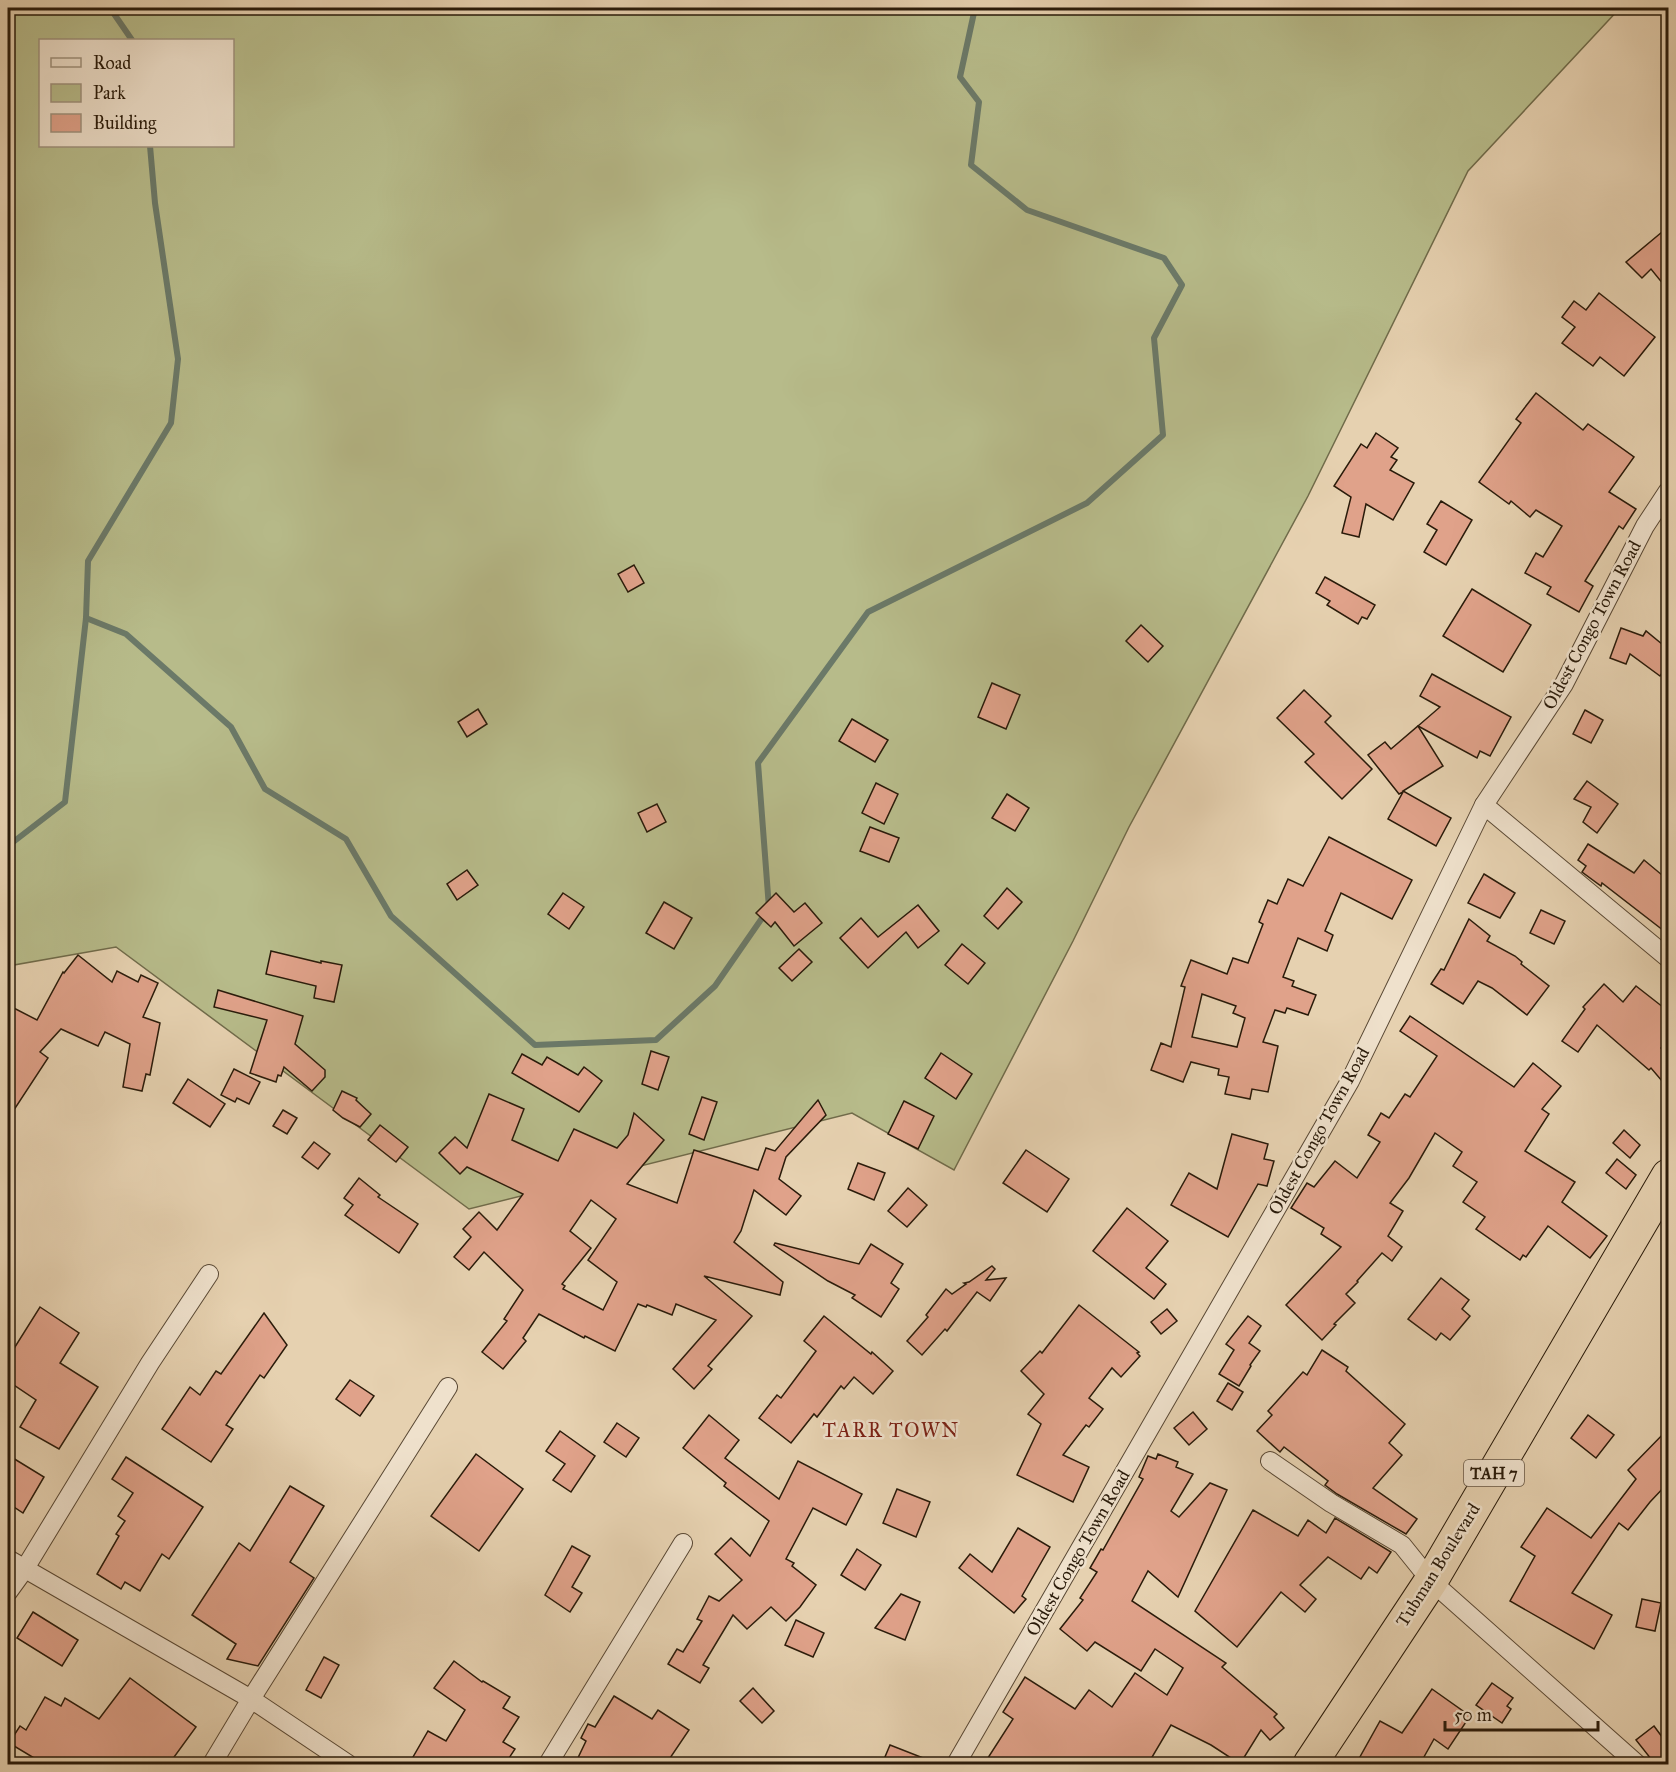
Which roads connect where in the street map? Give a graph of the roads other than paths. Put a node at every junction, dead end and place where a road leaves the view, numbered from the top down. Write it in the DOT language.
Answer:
graph roads {
  1 [pos="1668,491"];
  2 [pos="1484,805"];
  3 [pos="1668,958"];
  4 [pos="1668,1176"];
  5 [pos="209,1274"];
  6 [pos="448,1387"];
  7 [pos="1270,1461"];
  8 [pos="683,1543"];
  9 [pos="8,1559"];
  10 [pos="24,1570"];
  11 [pos="1431,1581"];
  12 [pos="8,1592"];
  13 [pos="251,1699"];
  14 [pos="212,1764"];
  15 [pos="348,1764"];
  16 [pos="548,1764"];
  17 [pos="956,1764"];
  18 [pos="1310,1764"];
  19 [pos="1637,1764"];
  1 -- 2 [label="street, Oldest Congo Town Road"];
  2 -- 3 [label="street"];
  2 -- 17 [label="street, Oldest Congo Town Road"];
  4 -- 11 [label="highway, Tubman Boulevard / TAH 7"];
  5 -- 10 [label="street"];
  6 -- 13 [label="street"];
  7 -- 11 [label="street"];
  8 -- 16 [label="street"];
  9 -- 10 [label="street"];
  10 -- 12 [label="street"];
  10 -- 13 [label="street"];
  11 -- 18 [label="highway, Tubman Boulevard / TAH 7"];
  11 -- 19 [label="street"];
  13 -- 14 [label="street"];
  13 -- 15 [label="street"];
}
